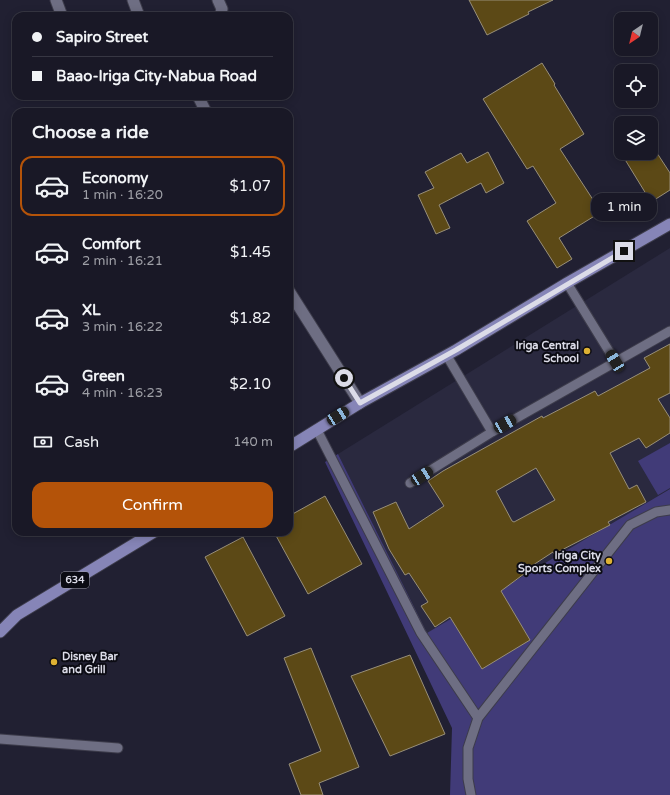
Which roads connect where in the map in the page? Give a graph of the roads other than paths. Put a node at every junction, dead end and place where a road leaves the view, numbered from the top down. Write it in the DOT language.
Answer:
graph roads {
  1 [pos="56,0"];
  2 [pos="133,0"];
  3 [pos="218,0"];
  4 [pos="60,12"];
  5 [pos="138,12"];
  6 [pos="221,12"];
  7 [pos="670,224"];
  8 [pos="568,283"];
  9 [pos="293,297"];
  10 [pos="670,331"];
  11 [pos="447,356"];
  12 [pos="615,361"];
  13 [pos="360,403"];
  14 [pos="317,430"];
  15 [pos="492,432"];
  16 [pos="293,445"];
  17 [pos="410,483"];
  18 [pos="670,510"];
  19 [pos="147,536"];
  20 [pos="0,632"];
  21 [pos="478,718"];
  22 [pos="0,739"];
  23 [pos="118,748"];
  24 [pos="471,795"];
  1 -- 4 [label="street"];
  2 -- 5 [label="street"];
  3 -- 6 [label="street"];
  7 -- 8 [label="main road"];
  8 -- 11 [label="main road"];
  8 -- 12 [label="lane"];
  9 -- 13 [label="street"];
  10 -- 12 [label="lane"];
  11 -- 13 [label="main road"];
  11 -- 15 [label="lane"];
  12 -- 15 [label="lane"];
  13 -- 14 [label="main road"];
  14 -- 16 [label="main road"];
  14 -- 21 [label="lane"];
  15 -- 17 [label="lane"];
  18 -- 21 [label="lane"];
  19 -- 20 [label="main road, 634"];
  21 -- 24 [label="lane"];
  22 -- 23 [label="lane"];
}
